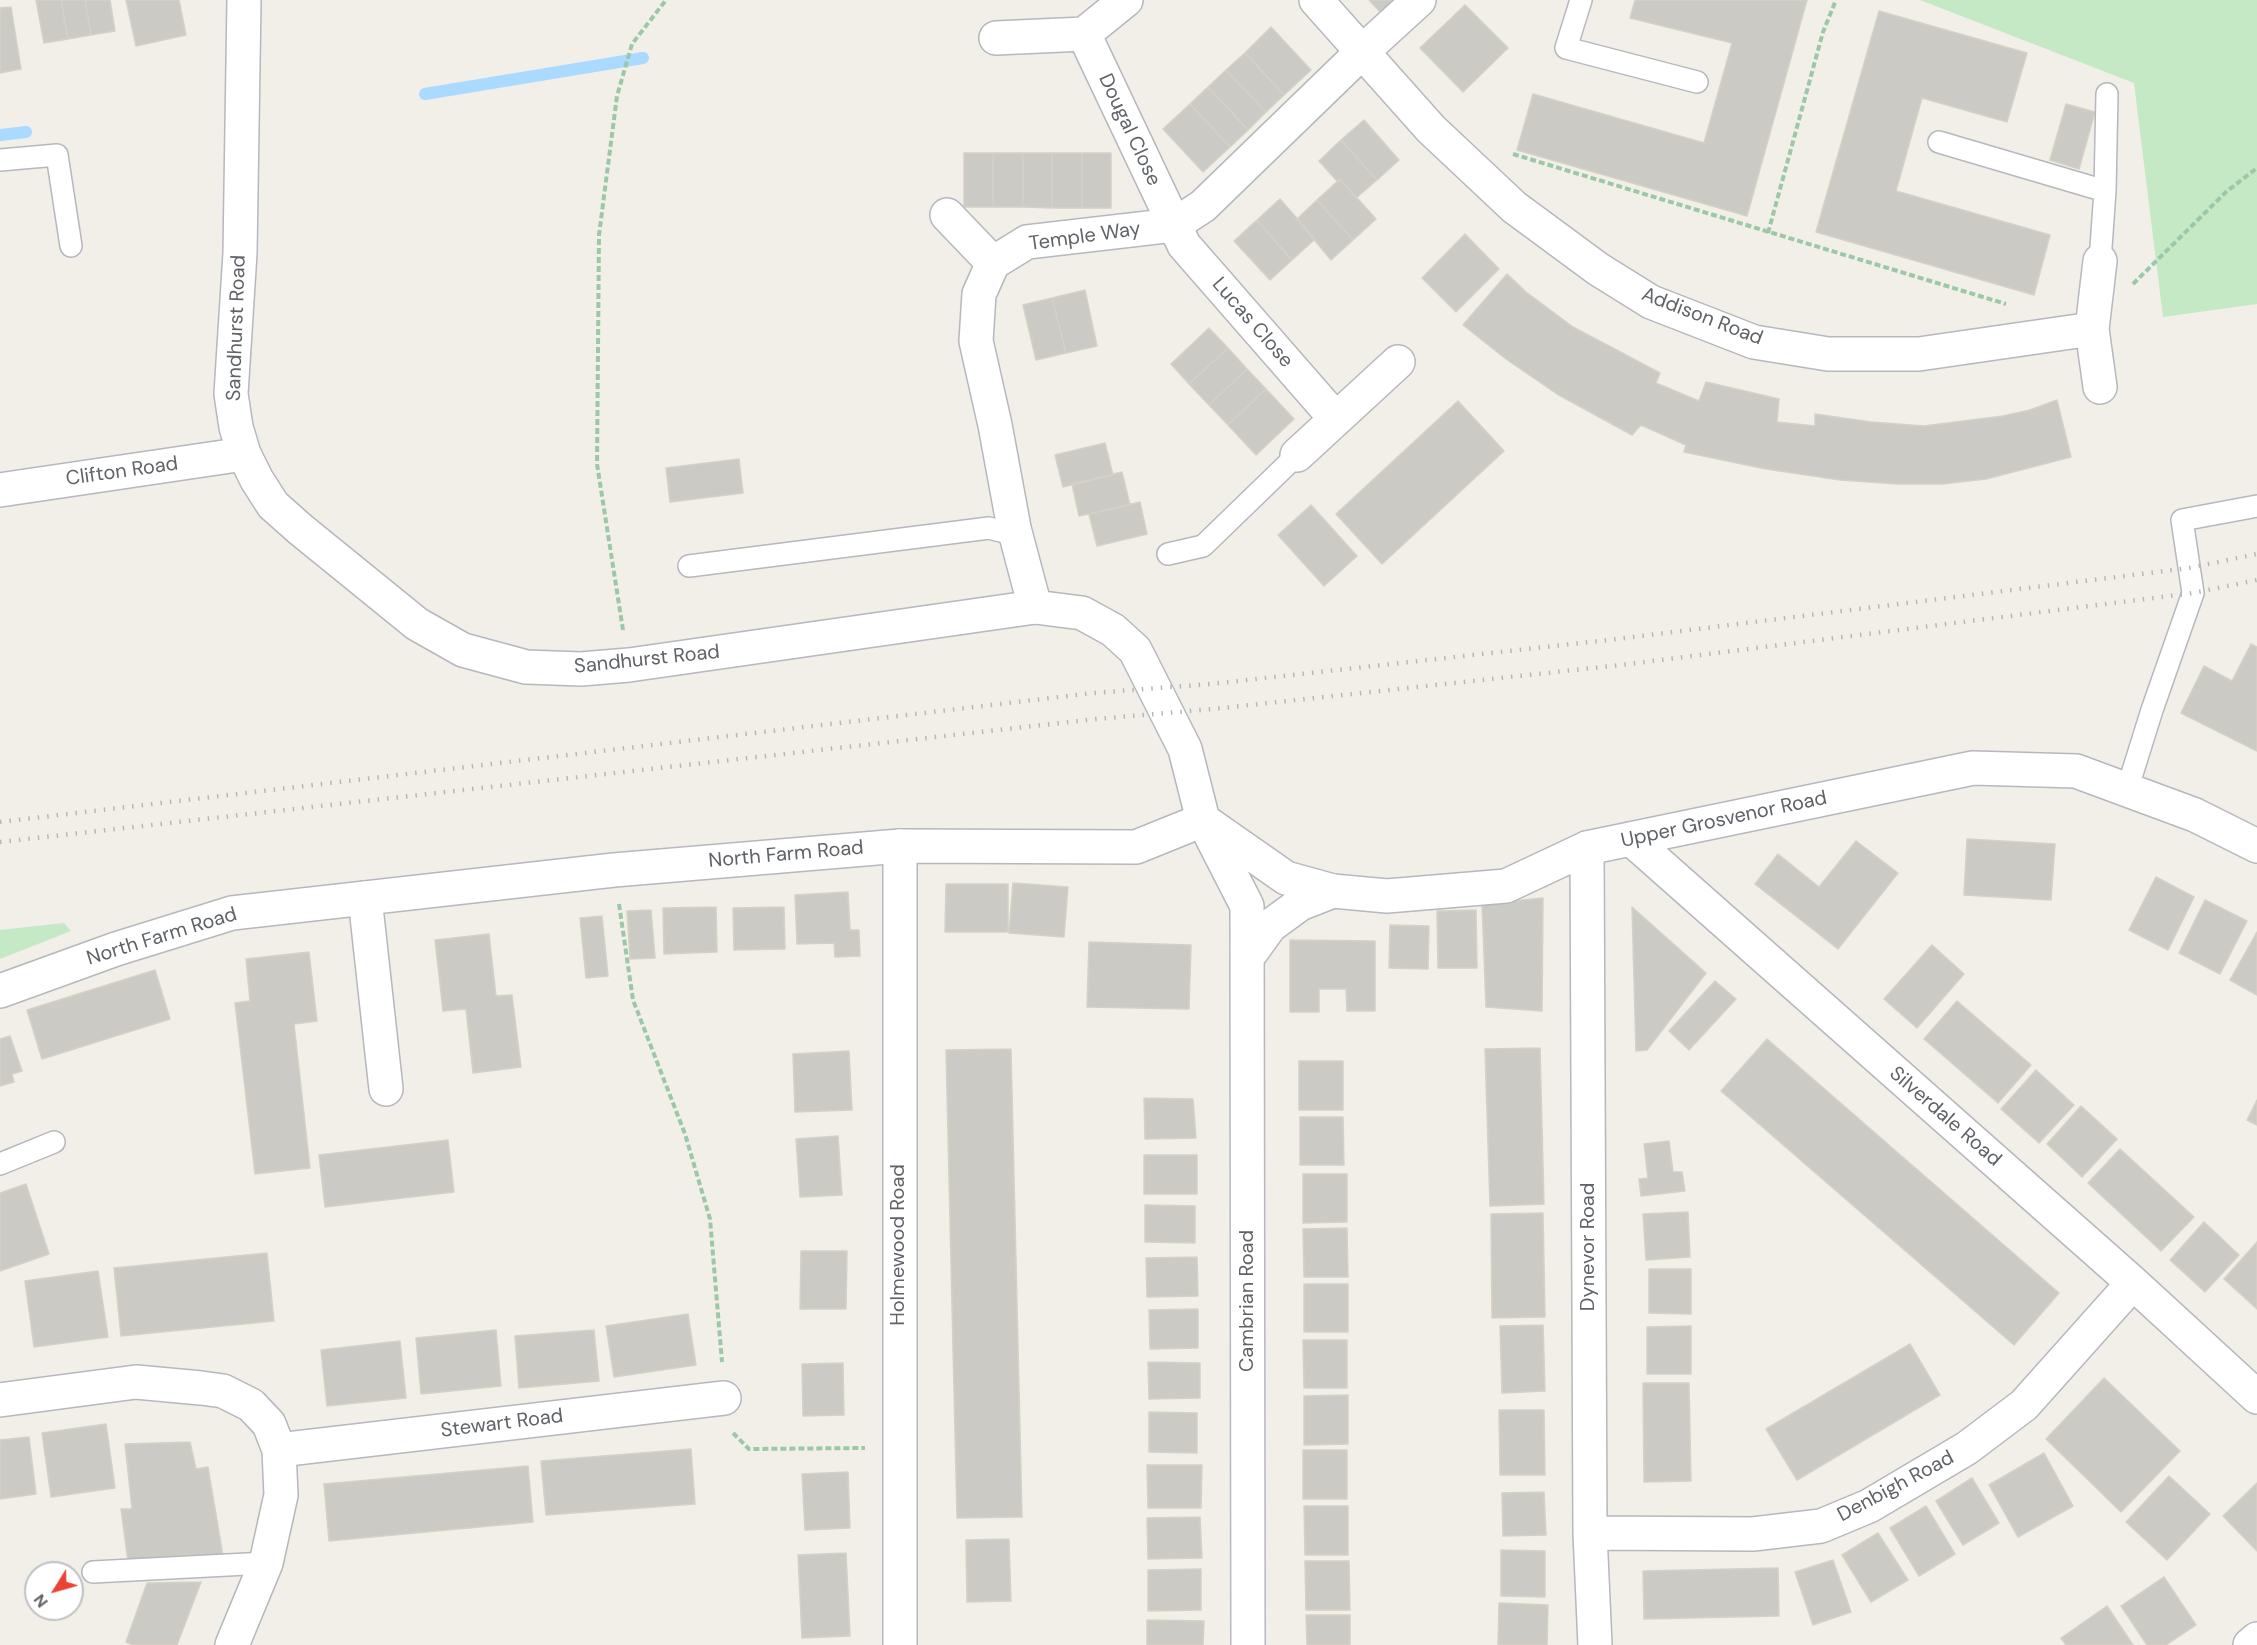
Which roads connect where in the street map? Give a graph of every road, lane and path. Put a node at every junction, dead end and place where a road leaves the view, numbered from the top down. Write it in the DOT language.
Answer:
graph roads {
  1 [pos="244,0"];
  2 [pos="666,0"];
  3 [pos="1126,0"];
  4 [pos="1316,0"];
  5 [pos="1419,0"];
  6 [pos="1581,0"];
  7 [pos="1836,0"];
  8 [pos="1084,34"];
  9 [pos="996,38"];
  10 [pos="1362,52"];
  11 [pos="1697,82"];
  12 [pos="2107,94"];
  13 [pos="1939,142"];
  14 [pos="1510,153"];
  15 [pos="0,160"];
  16 [pos="2257,168"];
  17 [pos="2105,191"];
  18 [pos="947,215"];
  19 [pos="1174,225"];
  20 [pos="1768,233"];
  21 [pos="72,246"];
  22 [pos="2100,261"];
  23 [pos="993,263"];
  24 [pos="2129,287"];
  25 [pos="2014,306"];
  26 [pos="2092,329"];
  27 [pos="1398,362"];
  28 [pos="2100,387"];
  29 [pos="1335,418"];
  30 [pos="244,454"];
  31 [pos="1297,455"];
  32 [pos="0,490"];
  33 [pos="2257,506"];
  34 [pos="1016,535"];
  35 [pos="1168,554"];
  36 [pos="689,566"];
  37 [pos="1035,607"];
  38 [pos="629,665"];
  39 [pos="2127,789"];
  40 [pos="1203,820"];
  41 [pos="1631,839"];
  42 [pos="900,846"];
  43 [pos="2257,846"];
  44 [pos="1587,848"];
  45 [pos="614,870"];
  46 [pos="1333,891"];
  47 [pos="365,898"];
  48 [pos="1248,958"];
  49 [pos="0,991"];
  50 [pos="386,1089"];
  51 [pos="54,1142"];
  52 [pos="0,1164"];
  53 [pos="2133,1283"];
  54 [pos="2257,1397"];
  55 [pos="724,1398"];
  56 [pos="0,1400"];
  57 [pos="899,1448"];
  58 [pos="279,1450"];
  59 [pos="1590,1533"];
  60 [pos="266,1563"];
  61 [pos="93,1572"];
  62 [pos="2257,1639"];
  63 [pos="232,1645"];
  64 [pos="900,1645"];
  65 [pos="1248,1645"];
  66 [pos="1595,1645"];
  67 [pos="2250,1645"];
  1 -- 30 [label="street, Sandhurst Road"];
  2 -- 38 [label="path"];
  3 -- 8 [label="street"];
  4 -- 10 [label="street, Addison Road"];
  5 -- 10 [label="street, Temple Way"];
  6 -- 11 [label="lane"];
  7 -- 20 [label="path"];
  8 -- 9 [label="street"];
  8 -- 19 [label="street, Dougal Close"];
  10 -- 19 [label="street, Temple Way"];
  10 -- 26 [label="street, Addison Road"];
  12 -- 17 [label="lane"];
  13 -- 17 [label="lane"];
  14 -- 20 [label="path"];
  15 -- 21 [label="lane"];
  16 -- 24 [label="path"];
  17 -- 22 [label="lane"];
  18 -- 23 [label="street"];
  19 -- 23 [label="street, Temple Way"];
  19 -- 29 [label="street, Lucas Close"];
  20 -- 25 [label="path"];
  22 -- 26 [label="street"];
  23 -- 34 [label="street"];
  26 -- 28 [label="street"];
  27 -- 29 [label="street"];
  29 -- 31 [label="street"];
  30 -- 32 [label="street, Clifton Road"];
  30 -- 38 [label="street, Sandhurst Road"];
  31 -- 35 [label="lane"];
  33 -- 39 [label="lane"];
  34 -- 36 [label="lane"];
  34 -- 37 [label="street"];
  37 -- 38 [label="street, Sandhurst Road"];
  37 -- 40 [label="street, Sandhurst Road"];
  39 -- 41 [label="street, Upper Grosvenor Road"];
  39 -- 43 [label="street, Upper Grosvenor Road"];
  40 -- 42 [label="street, North Farm Road"];
  40 -- 46 [label="street, Upper Grosvenor Road"];
  40 -- 48 [label="street, Cambrian Road"];
  41 -- 44 [label="street, Upper Grosvenor Road"];
  41 -- 53 [label="street, Silverdale Road"];
  42 -- 45 [label="street, North Farm Road"];
  42 -- 57 [label="street, Holmewood Road"];
  44 -- 46 [label="street, Upper Grosvenor Road"];
  44 -- 59 [label="street, Dynevor Road"];
  45 -- 47 [label="street, North Farm Road"];
  45 -- 55 [label="path"];
  46 -- 48 [label="street"];
  47 -- 49 [label="street, North Farm Road"];
  47 -- 50 [label="street"];
  48 -- 65 [label="street, Cambrian Road"];
  51 -- 52 [label="lane"];
  53 -- 54 [label="street, Silverdale Road"];
  53 -- 59 [label="street, Denbigh Road"];
  55 -- 57 [label="path"];
  55 -- 58 [label="street, Stewart Road"];
  56 -- 58 [label="street"];
  57 -- 64 [label="street, Holmewood Road"];
  58 -- 60 [label="street"];
  59 -- 66 [label="street, Dynevor Road"];
  60 -- 61 [label="lane"];
  60 -- 63 [label="street"];
  62 -- 67 [label="street"];
}
